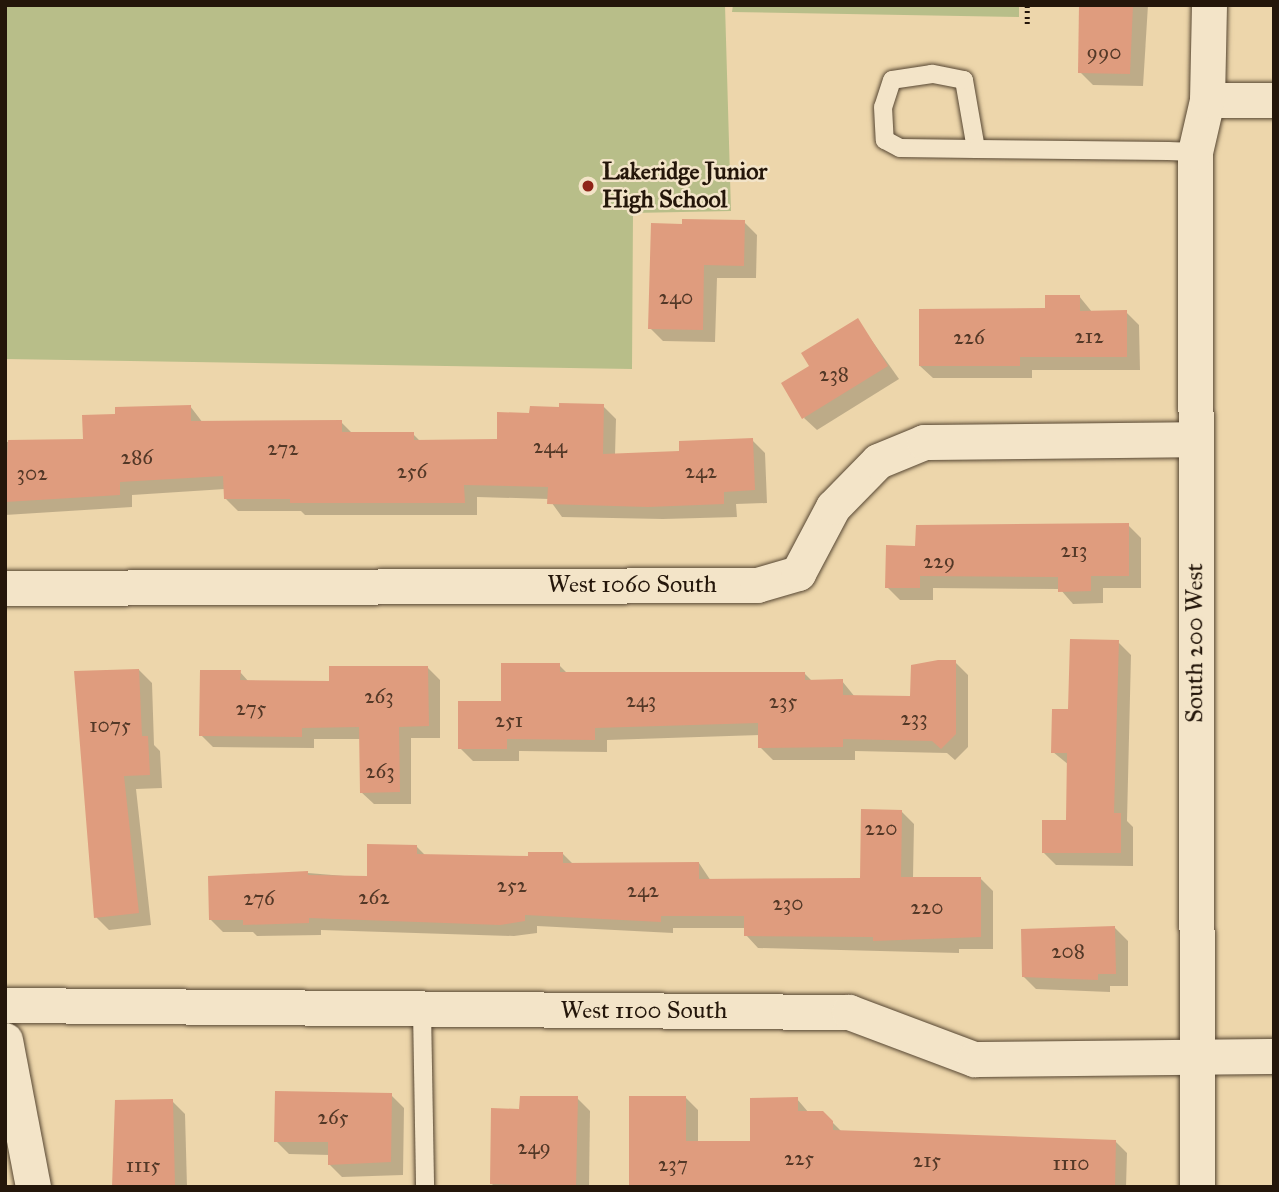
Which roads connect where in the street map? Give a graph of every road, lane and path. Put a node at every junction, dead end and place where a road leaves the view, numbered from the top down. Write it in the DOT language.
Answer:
graph roads {
  1 [pos="1027,5"];
  2 [pos="1209,5"];
  3 [pos="1027,24"];
  4 [pos="1207,100"];
  5 [pos="1274,100"];
  6 [pos="976,149"];
  7 [pos="1195,152"];
  8 [pos="1195,439"];
  9 [pos="5,588"];
  10 [pos="5,1005"];
  11 [pos="422,1010"];
  12 [pos="5,1040"];
  13 [pos="1195,1056"];
  14 [pos="1274,1056"];
  15 [pos="33,1187"];
  16 [pos="425,1187"];
  17 [pos="1196,1187"];
  1 -- 3 [label="path"];
  2 -- 4 [label="street, South 200 West"];
  4 -- 5 [label="street"];
  4 -- 7 [label="street, South 200 West"];
  6 -- 6 [label="lane"];
  6 -- 7 [label="lane"];
  7 -- 8 [label="street, South 200 West"];
  8 -- 9 [label="street, West 1060 South"];
  8 -- 13 [label="street, South 200 West"];
  10 -- 11 [label="street, West 1100 South"];
  11 -- 13 [label="street, West 1100 South"];
  11 -- 16 [label="lane"];
  12 -- 15 [label="street"];
  13 -- 14 [label="street, West 1100 South"];
  13 -- 17 [label="street, South 200 West"];
}
